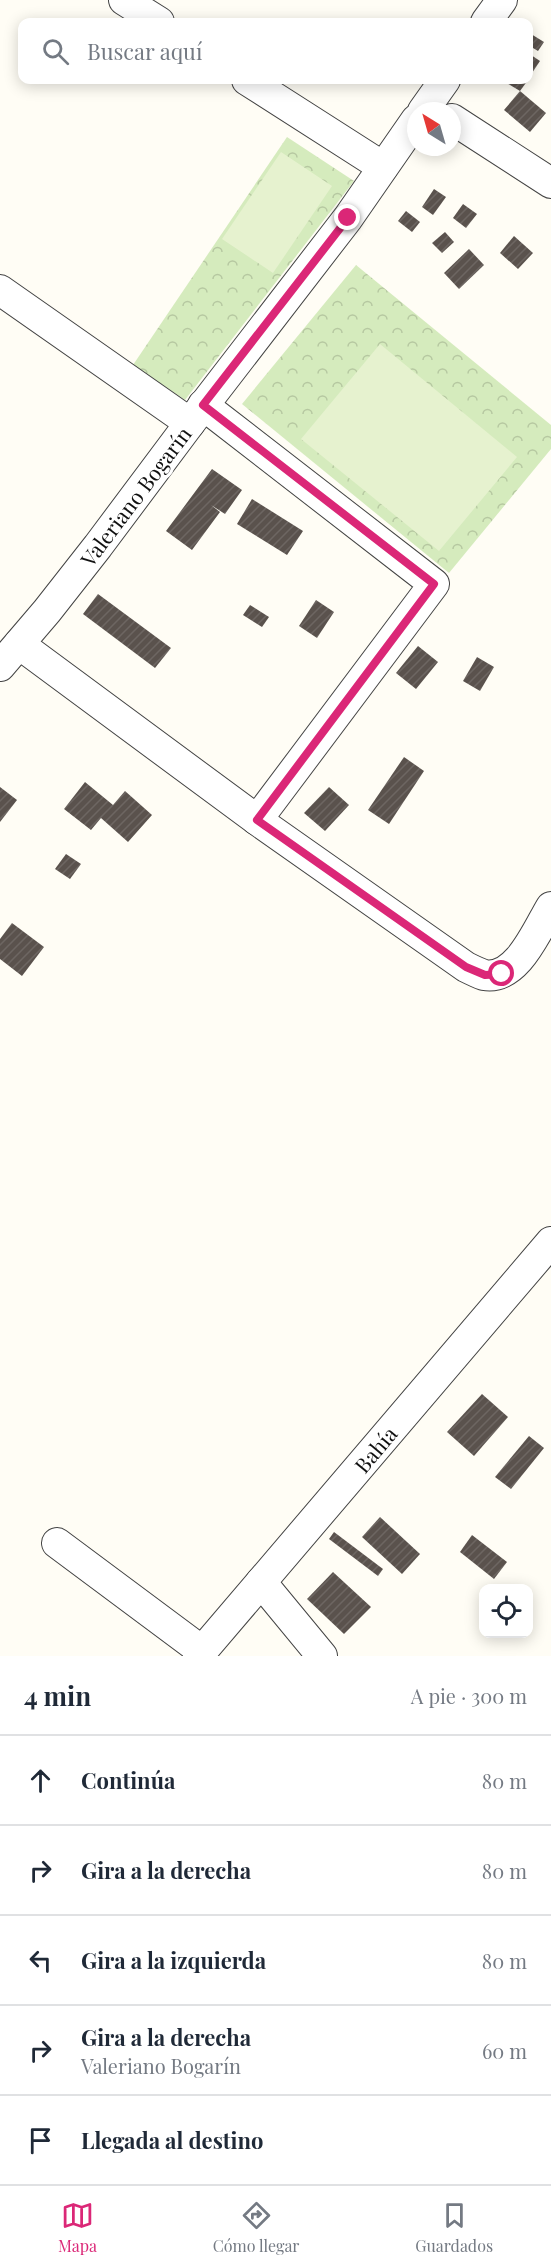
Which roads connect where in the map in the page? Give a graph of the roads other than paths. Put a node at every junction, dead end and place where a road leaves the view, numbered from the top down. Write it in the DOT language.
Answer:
graph roads {
  1 [pos="124,0"];
  2 [pos="502,0"];
  3 [pos="153,18"];
  4 [pos="489,18"];
  5 [pos="253,84"];
  6 [pos="461,125"];
  7 [pos="407,139"];
  8 [pos="383,167"];
  9 [pos="551,183"];
  10 [pos="0,290"];
  11 [pos="196,414"];
  12 [pos="9,655"];
  13 [pos="257,820"];
  14 [pos="551,907"];
  15 [pos="551,1242"];
  16 [pos="57,1543"];
  17 [pos="261,1582"];
  18 [pos="200,1654"];
  19 [pos="322,1656"];
  1 -- 3 [label="street"];
  2 -- 4 [label="street"];
  5 -- 8 [label="street"];
  6 -- 9 [label="street"];
  7 -- 8 [label="street, Valeriano Bogarín"];
  8 -- 11 [label="street, Valeriano Bogarín"];
  10 -- 11 [label="street"];
  11 -- 12 [label="street, Valeriano Bogarín"];
  11 -- 13 [label="street"];
  12 -- 13 [label="street"];
  13 -- 14 [label="street"];
  15 -- 17 [label="street, Bahía"];
  16 -- 18 [label="street"];
  17 -- 18 [label="street, Bahía"];
  17 -- 19 [label="street"];
}
